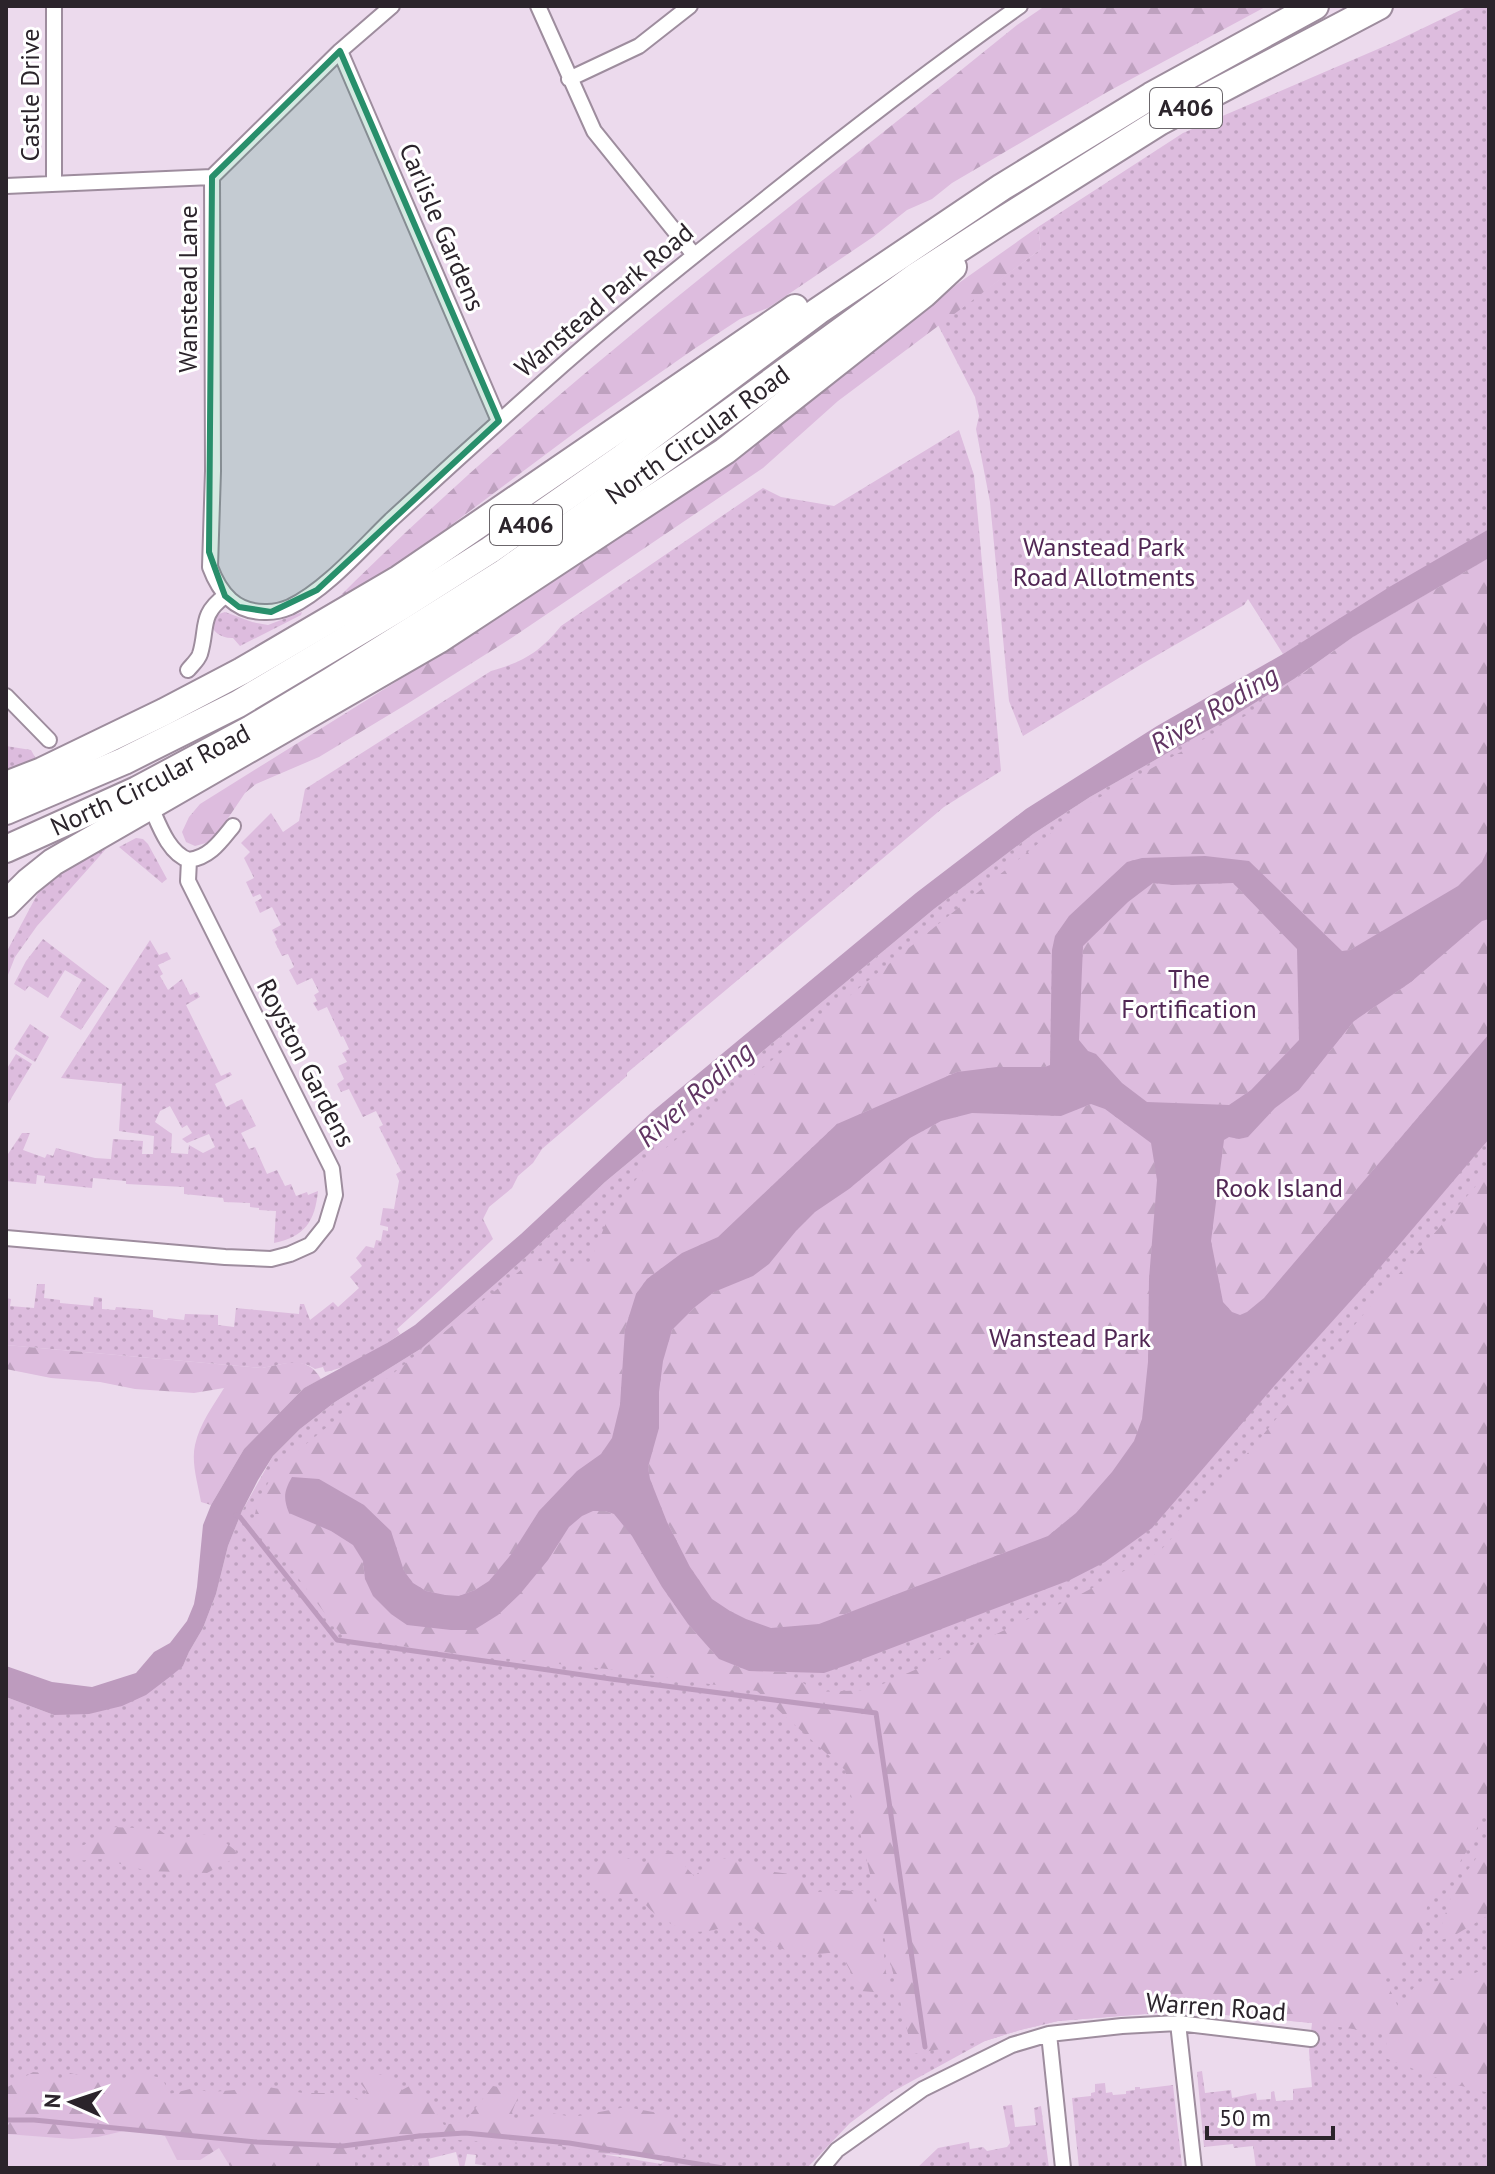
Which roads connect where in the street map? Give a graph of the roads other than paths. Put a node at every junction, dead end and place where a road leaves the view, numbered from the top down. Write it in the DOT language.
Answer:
graph roads {
  1 [pos="54,6"];
  2 [pos="392,6"];
  3 [pos="538,6"];
  4 [pos="690,6"];
  5 [pos="1020,6"];
  6 [pos="1315,6"];
  7 [pos="1379,6"];
  8 [pos="340,51"];
  9 [pos="569,79"];
  10 [pos="212,177"];
  11 [pos="54,183"];
  12 [pos="6,186"];
  13 [pos="1000,222"];
  14 [pos="694,255"];
  15 [pos="499,421"];
  16 [pos="225,596"];
  17 [pos="188,670"];
  18 [pos="6,696"];
  19 [pos="49,740"];
  20 [pos="10,801"];
  21 [pos="151,807"];
  22 [pos="233,826"];
  23 [pos="6,849"];
  24 [pos="189,860"];
  25 [pos="6,904"];
  26 [pos="6,1238"];
  27 [pos="1178,2023"];
  28 [pos="1049,2034"];
  29 [pos="1311,2039"];
  30 [pos="822,2168"];
  31 [pos="1063,2168"];
  32 [pos="1194,2168"];
  1 -- 11 [label="street, Castle Drive"];
  2 -- 8 [label="street, Wanstead Lane"];
  3 -- 9 [label="street"];
  4 -- 9 [label="street"];
  5 -- 14 [label="street, Wanstead Park Road"];
  6 -- 20 [label="highway, A406"];
  7 -- 13 [label="highway, North Circular Road / A406"];
  8 -- 10 [label="street, Wanstead Lane"];
  8 -- 15 [label="street, Carlisle Gardens"];
  9 -- 14 [label="street"];
  10 -- 11 [label="street"];
  10 -- 16 [label="street, Wanstead Lane"];
  11 -- 12 [label="street"];
  13 -- 21 [label="highway, A406"];
  13 -- 23 [label="highway, North Circular Road / A406"];
  14 -- 15 [label="street, Wanstead Park Road"];
  15 -- 16 [label="street, Wanstead Park Road"];
  16 -- 17 [label="street"];
  18 -- 19 [label="street"];
  21 -- 24 [label="street"];
  21 -- 25 [label="highway, A406"];
  22 -- 24 [label="street"];
  24 -- 26 [label="street, Royston Gardens"];
  27 -- 28 [label="street, Warren Road"];
  27 -- 29 [label="street, Warren Road"];
  27 -- 32 [label="street"];
  28 -- 30 [label="street, Warren Road"];
  28 -- 31 [label="street"];
}
